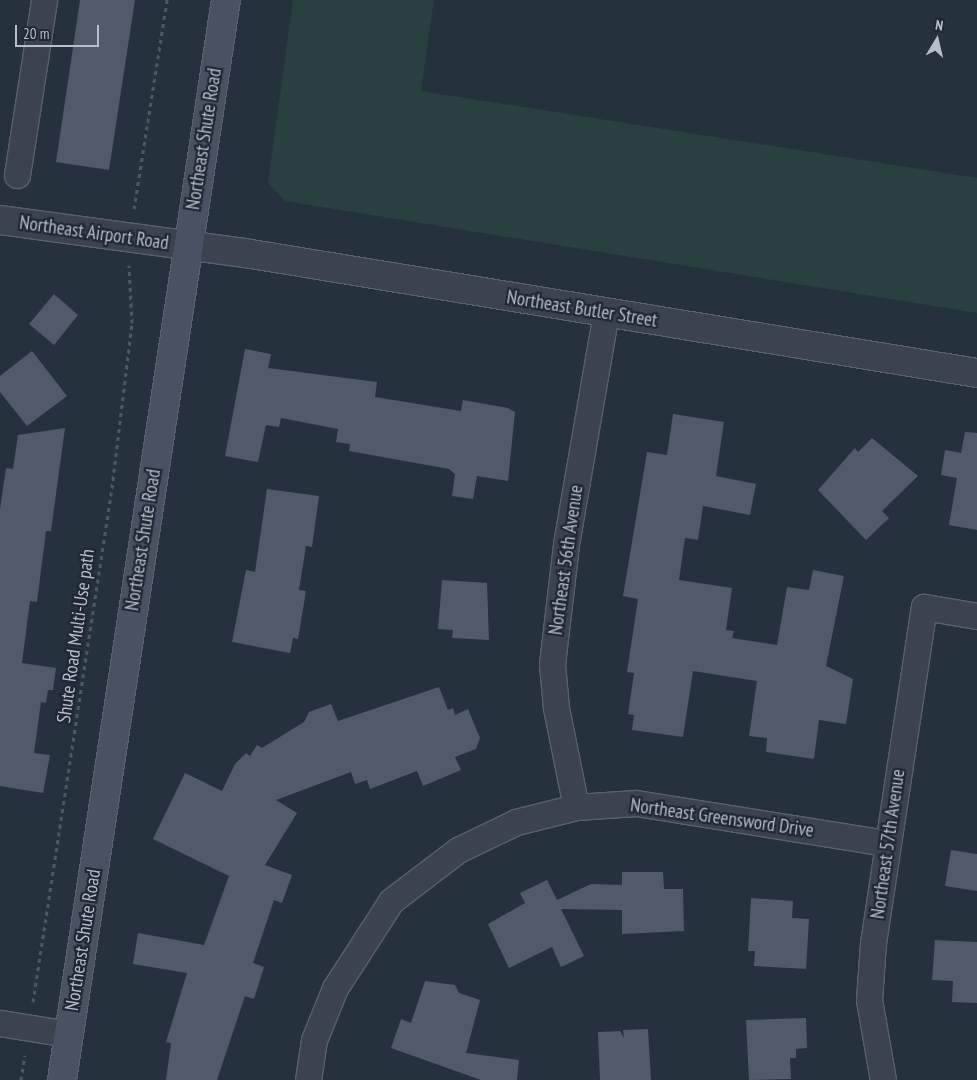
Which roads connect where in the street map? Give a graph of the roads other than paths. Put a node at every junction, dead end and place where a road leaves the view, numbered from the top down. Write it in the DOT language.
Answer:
graph roads {
  1 [pos="44,0"];
  2 [pos="226,0"];
  3 [pos="18,175"];
  4 [pos="0,220"];
  5 [pos="187,245"];
  6 [pos="606,313"];
  7 [pos="977,373"];
  8 [pos="977,616"];
  9 [pos="576,807"];
  10 [pos="887,843"];
  11 [pos="0,1024"];
  12 [pos="69,1034"];
  13 [pos="62,1080"];
  14 [pos="308,1080"];
  15 [pos="883,1080"];
  1 -- 3 [label="street"];
  2 -- 5 [label="main road, Northeast Shute Road"];
  4 -- 5 [label="street, Northeast Airport Road"];
  5 -- 6 [label="street, Northeast Butler Street"];
  5 -- 12 [label="main road, Northeast Shute Road"];
  6 -- 7 [label="street, Northeast Butler Street"];
  6 -- 9 [label="street, Northeast 56th Avenue"];
  8 -- 10 [label="street, Northeast 57th Avenue"];
  9 -- 10 [label="street, Northeast Greensword Drive"];
  9 -- 14 [label="street, Northeast Greensword Drive"];
  10 -- 15 [label="street, Northeast 57th Avenue"];
  11 -- 12 [label="street"];
  12 -- 13 [label="main road, Northeast Shute Road"];
}
